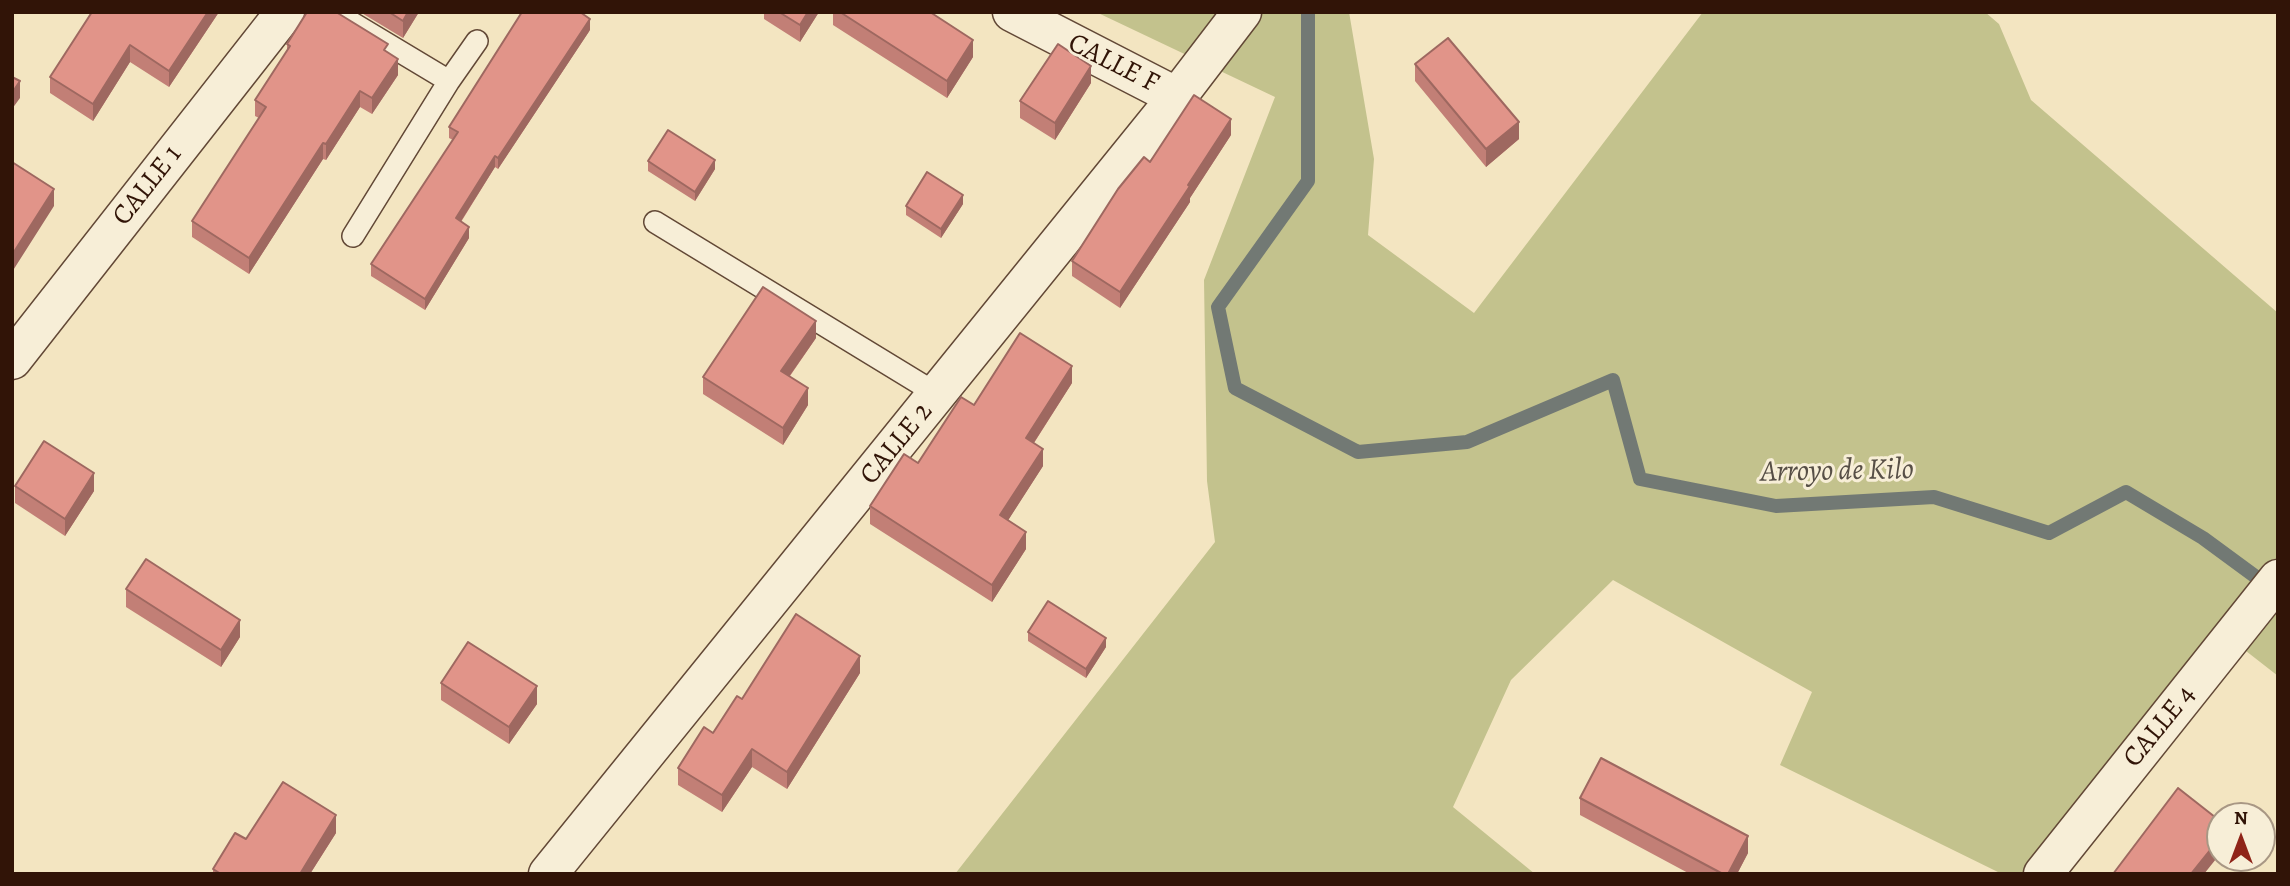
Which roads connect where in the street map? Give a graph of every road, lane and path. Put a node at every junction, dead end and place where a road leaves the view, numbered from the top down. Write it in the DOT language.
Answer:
graph roads {
  1 [pos="285,12"];
  2 [pos="334,12"];
  3 [pos="1012,12"];
  4 [pos="1242,12"];
  5 [pos="477,41"];
  6 [pos="449,81"];
  7 [pos="1177,97"];
  8 [pos="655,222"];
  9 [pos="352,236"];
  10 [pos="12,360"];
  11 [pos="937,394"];
  12 [pos="2278,579"];
  13 [pos="548,874"];
  14 [pos="2043,874"];
  1 -- 10 [label="street, CALLE 1"];
  2 -- 6 [label="lane"];
  3 -- 7 [label="street, CALLE F"];
  4 -- 7 [label="street, CALLE 2"];
  5 -- 6 [label="lane"];
  6 -- 9 [label="lane"];
  7 -- 11 [label="street, CALLE 2"];
  8 -- 11 [label="lane"];
  11 -- 13 [label="street, CALLE 2"];
  12 -- 14 [label="street, CALLE 4"];
}
